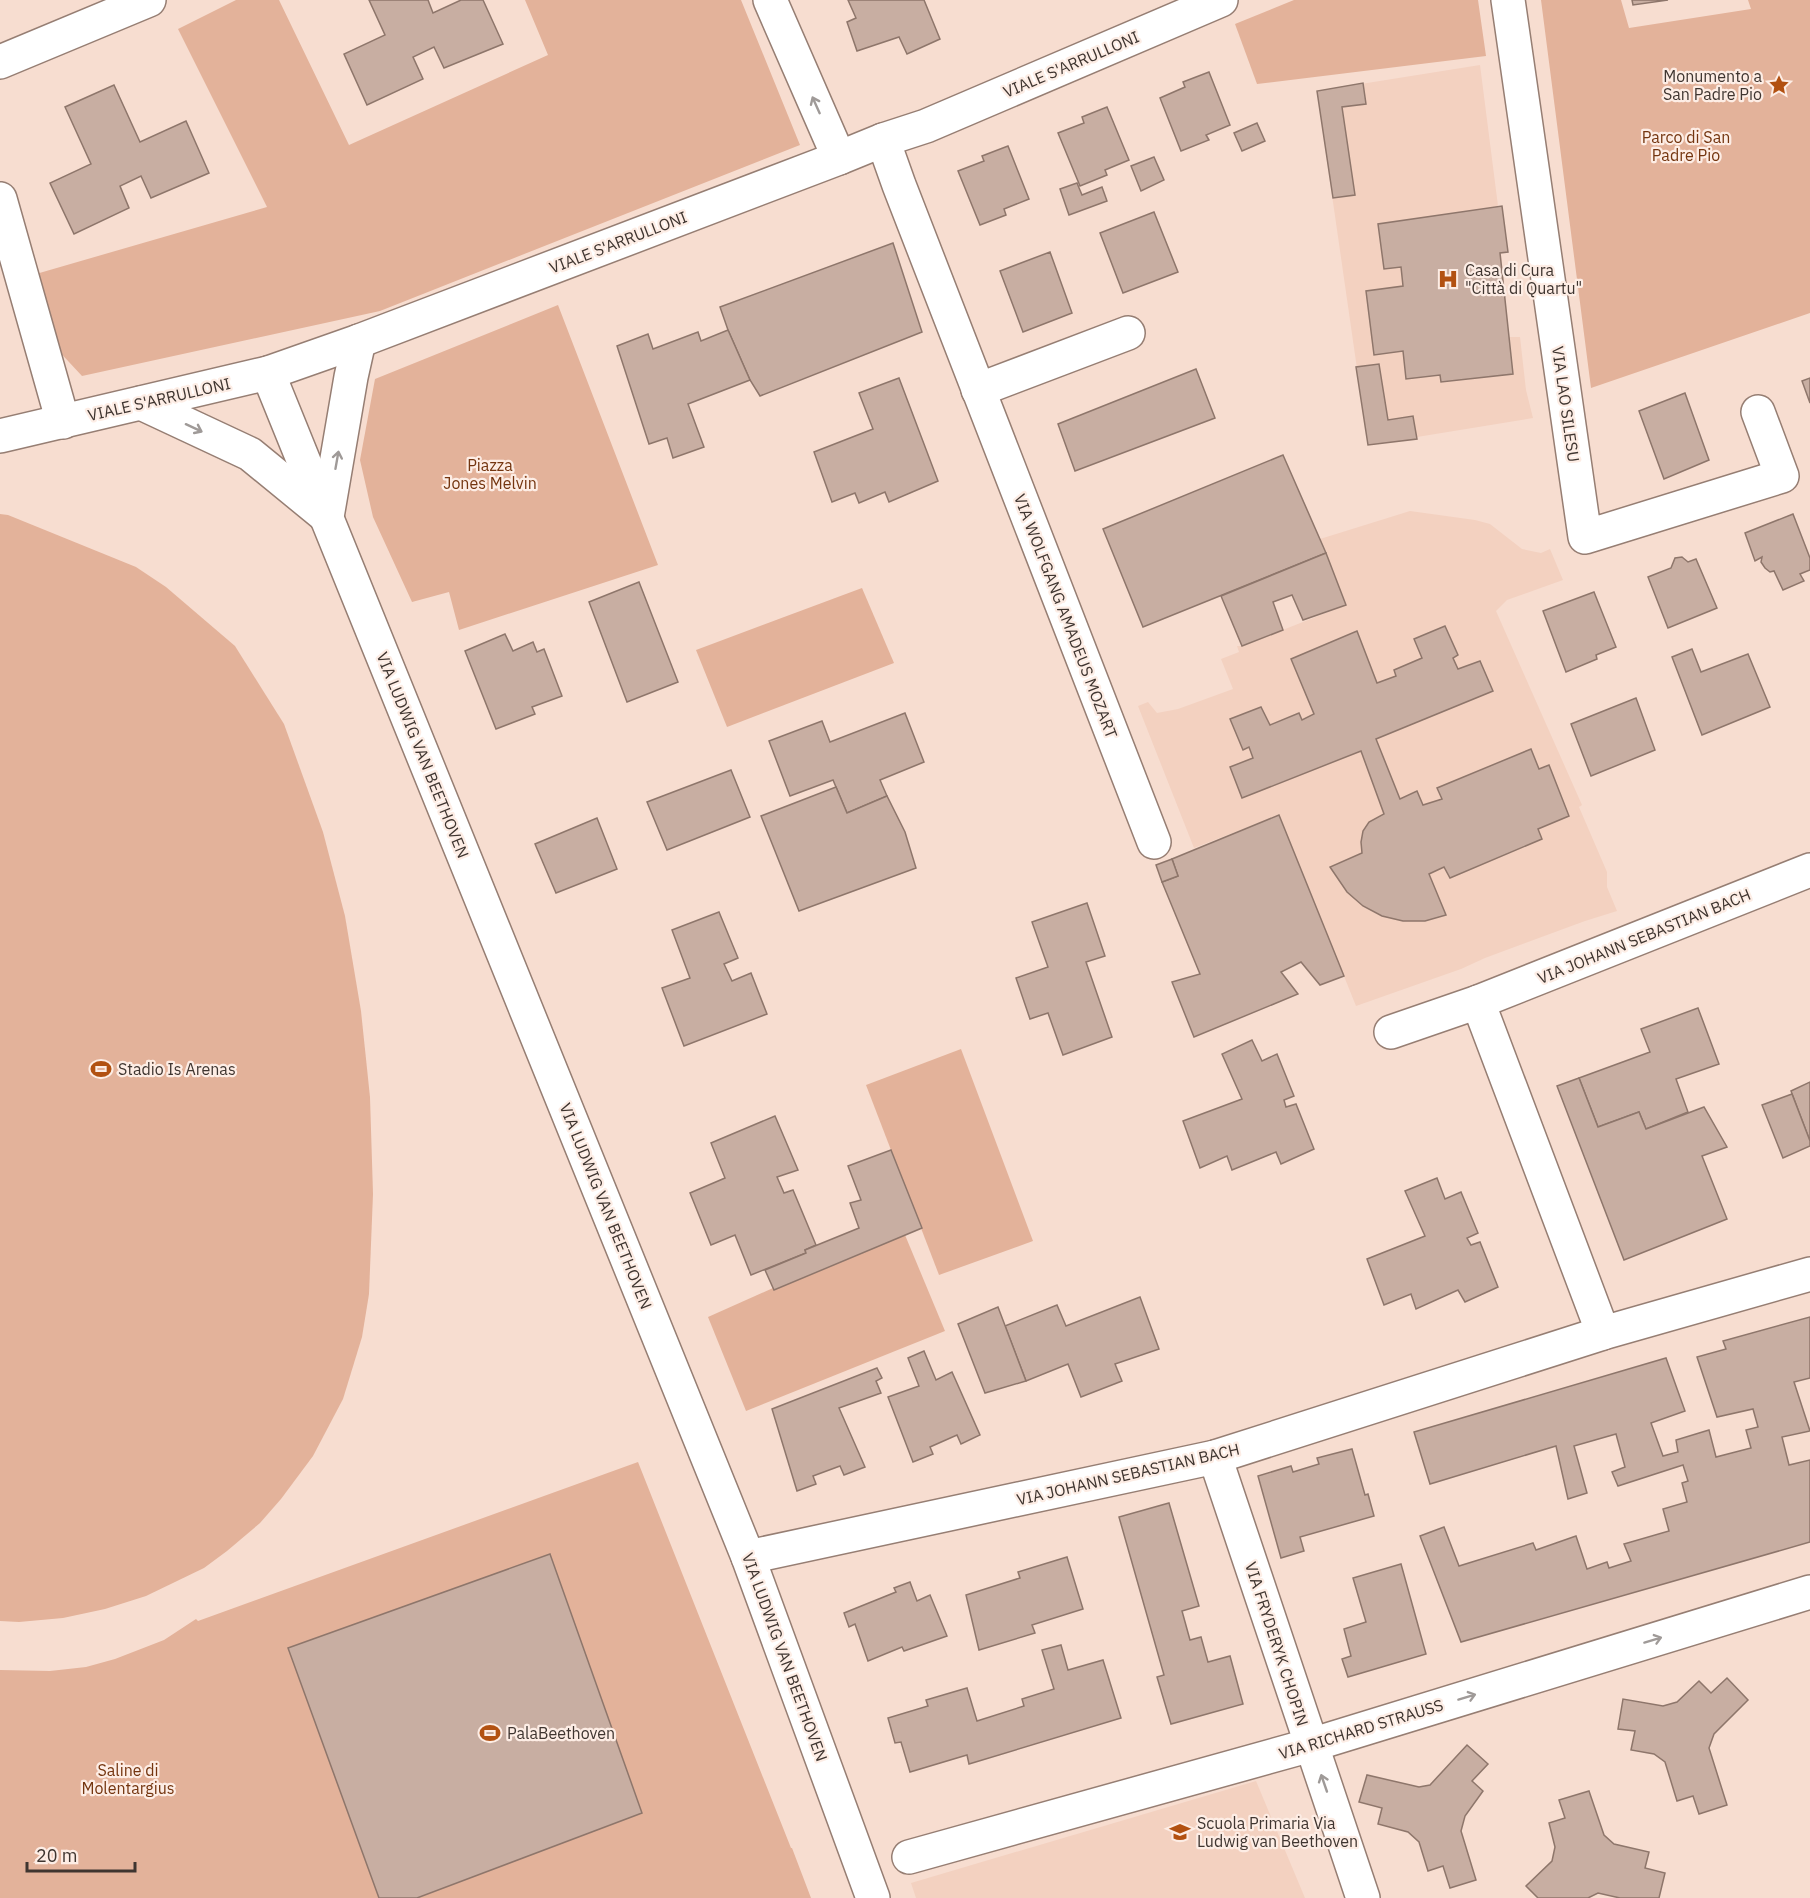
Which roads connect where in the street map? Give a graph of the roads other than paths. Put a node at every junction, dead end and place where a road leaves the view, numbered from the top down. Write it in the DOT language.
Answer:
graph roads {
  1 [pos="149,0"];
  2 [pos="770,0"];
  3 [pos="1221,0"];
  4 [pos="1508,0"];
  5 [pos="0,62"];
  6 [pos="883,140"];
  7 [pos="839,158"];
  8 [pos="0,199"];
  9 [pos="1128,333"];
  10 [pos="359,341"];
  11 [pos="268,373"];
  12 [pos="978,390"];
  13 [pos="141,403"];
  14 [pos="1758,412"];
  15 [pos="63,422"];
  16 [pos="0,436"];
  17 [pos="327,518"];
  18 [pos="1154,842"];
  19 [pos="1810,870"];
  20 [pos="1478,1002"];
  21 [pos="1391,1032"];
  22 [pos="1810,1274"];
  23 [pos="1603,1333"];
  24 [pos="1215,1457"];
  25 [pos="748,1557"];
  26 [pos="1810,1592"];
  27 [pos="1311,1745"];
  28 [pos="909,1857"];
  29 [pos="873,1898"];
  30 [pos="1363,1898"];
  1 -- 5 [label="street"];
  7 -- 2 [label="street, one-way"];
  3 -- 6 [label="street, VIALE S'ARRULLONI"];
  4 -- 14 [label="street, VIA LAO SILESU"];
  6 -- 7 [label="street, VIALE S'ARRULLONI"];
  6 -- 12 [label="street, VIA WOLFGANG AMADEUS MOZART"];
  7 -- 10 [label="street, VIALE S'ARRULLONI"];
  8 -- 15 [label="street"];
  9 -- 12 [label="street"];
  10 -- 11 [label="street, VIALE S'ARRULLONI"];
  17 -- 10 [label="street, one-way"];
  11 -- 13 [label="street, VIALE S'ARRULLONI"];
  11 -- 17 [label="street, VIA LUDWIG VAN BEETHOVEN"];
  12 -- 18 [label="street, VIA WOLFGANG AMADEUS MOZART"];
  13 -- 15 [label="street, VIALE S'ARRULLONI"];
  13 -- 17 [label="street, VIA LUDWIG VAN BEETHOVEN, one-way"];
  15 -- 16 [label="street, VIALE S'ARRULLONI"];
  17 -- 25 [label="street, VIA LUDWIG VAN BEETHOVEN"];
  19 -- 20 [label="street, VIA JOHANN SEBASTIAN BACH"];
  20 -- 21 [label="street, VIA JOHANN SEBASTIAN BACH"];
  20 -- 23 [label="street"];
  22 -- 23 [label="street, VIA JOHANN SEBASTIAN BACH"];
  23 -- 24 [label="street, VIA JOHANN SEBASTIAN BACH"];
  24 -- 25 [label="street, VIA JOHANN SEBASTIAN BACH"];
  24 -- 27 [label="street, VIA FRYDERYK CHOPIN"];
  25 -- 29 [label="street, VIA LUDWIG VAN BEETHOVEN"];
  27 -- 26 [label="street, VIA RICHARD STRAUSS, one-way"];
  27 -- 28 [label="street, VIA RICHARD STRAUSS"];
  30 -- 27 [label="street, VIA FRYDERYK CHOPIN, one-way"];
}
